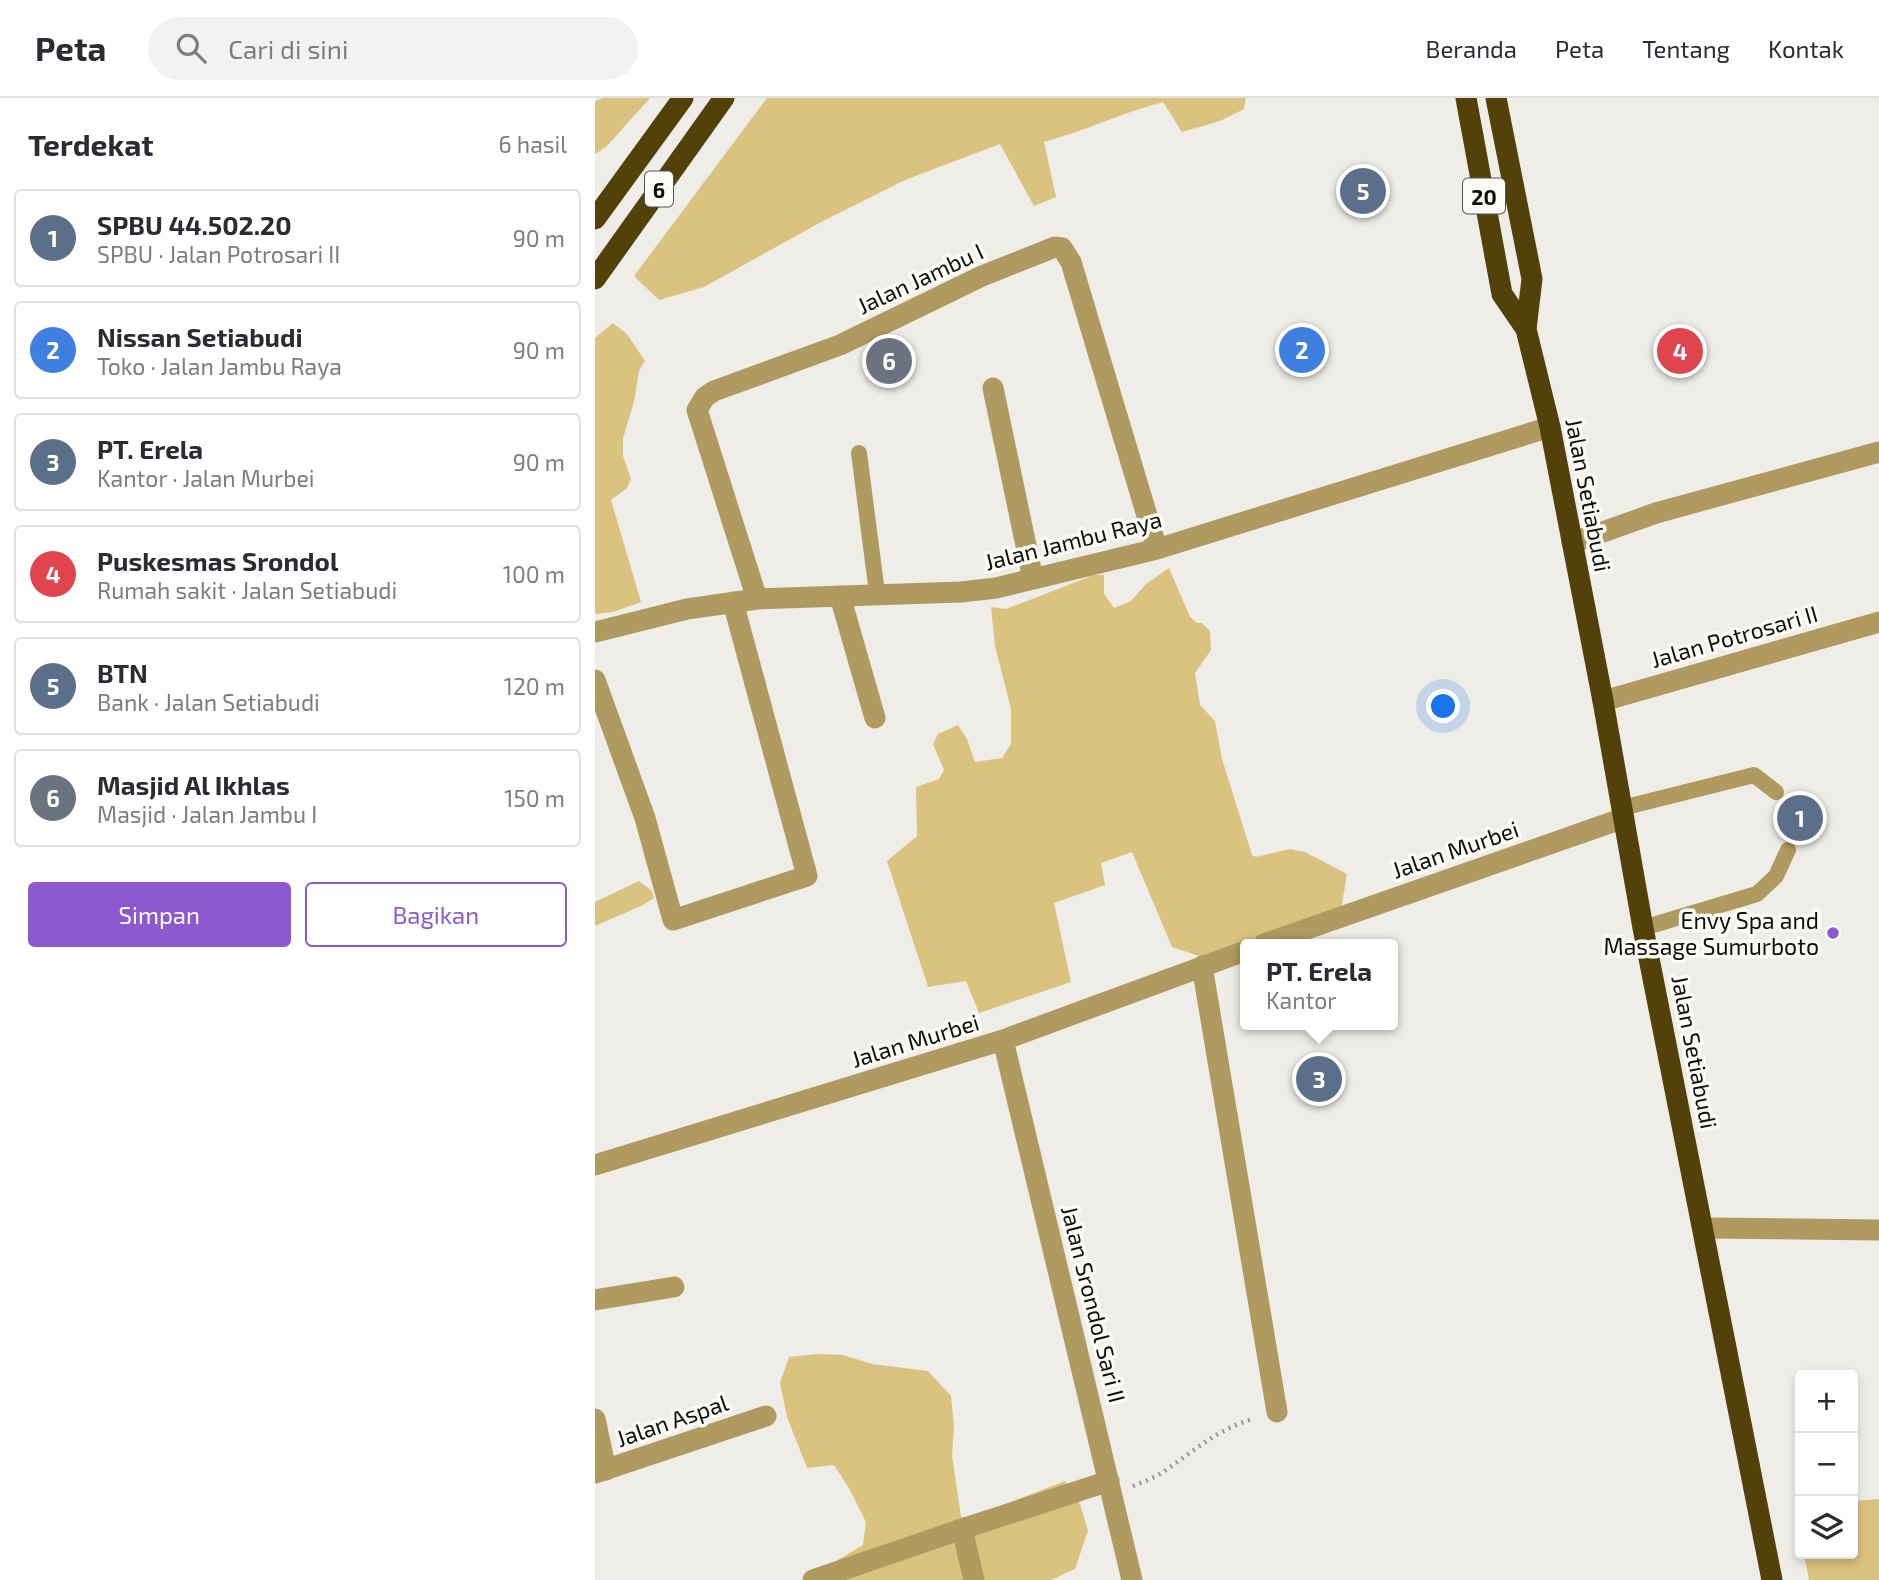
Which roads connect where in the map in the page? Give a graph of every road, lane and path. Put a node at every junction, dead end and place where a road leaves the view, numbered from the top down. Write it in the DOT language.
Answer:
graph roads {
  1 [pos="683,98"];
  2 [pos="724,98"];
  3 [pos="1466,98"];
  4 [pos="1496,98"];
  5 [pos="595,219"];
  6 [pos="595,279"];
  7 [pos="1526,330"];
  8 [pos="993,388"];
  9 [pos="1550,427"];
  10 [pos="1879,452"];
  11 [pos="859,453"];
  12 [pos="1572,543"];
  13 [pos="1157,549"];
  14 [pos="1033,579"];
  15 [pos="877,593"];
  16 [pos="840,596"];
  17 [pos="757,599"];
  18 [pos="733,602"];
  19 [pos="1879,622"];
  20 [pos="595,632"];
  21 [pos="595,680"];
  22 [pos="1603,701"];
  23 [pos="875,718"];
  24 [pos="1776,792"];
  25 [pos="1623,813"];
  26 [pos="1788,850"];
  27 [pos="1643,928"];
  28 [pos="1278,939"];
  29 [pos="1240,953"];
  30 [pos="1202,966"];
  31 [pos="1003,1040"];
  32 [pos="595,1165"];
  33 [pos="1704,1228"];
  34 [pos="1879,1230"];
  35 [pos="674,1287"];
  36 [pos="595,1300"];
  37 [pos="1277,1412"];
  38 [pos="766,1416"];
  39 [pos="595,1419"];
  40 [pos="600,1472"];
  41 [pos="1111,1487"];
  42 [pos="963,1529"];
  43 [pos="813,1580"];
  44 [pos="974,1580"];
  45 [pos="1132,1580"];
  46 [pos="1772,1580"];
  1 -- 5 [label="highway, 6"];
  2 -- 6 [label="highway, 6"];
  3 -- 7 [label="highway, Jalan Setiabudi / 20"];
  4 -- 7 [label="highway, Jalan Setiabudi / 20"];
  7 -- 9 [label="highway, Jalan Setiabudi / 20"];
  8 -- 14 [label="street"];
  9 -- 12 [label="highway, Jalan Setiabudi / 20"];
  9 -- 13 [label="street, Jalan Jambu Raya"];
  10 -- 12 [label="street"];
  11 -- 15 [label="lane"];
  12 -- 22 [label="highway, Jalan Setiabudi / 20"];
  13 -- 14 [label="street, Jalan Jambu Raya"];
  13 -- 17 [label="street, Jalan Jambu I"];
  14 -- 15 [label="street, Jalan Jambu Raya"];
  15 -- 16 [label="street, Jalan Jambu Raya"];
  16 -- 17 [label="street, Jalan Jambu Raya"];
  16 -- 23 [label="street"];
  17 -- 18 [label="street, Jalan Jambu Raya"];
  18 -- 20 [label="street, Jalan Jambu Raya"];
  18 -- 21 [label="street"];
  19 -- 22 [label="street, Jalan Potrosari II"];
  22 -- 25 [label="highway, Jalan Setiabudi / 20"];
  24 -- 25 [label="lane"];
  25 -- 27 [label="highway, Jalan Setiabudi / 20"];
  25 -- 28 [label="street, Jalan Murbei"];
  26 -- 27 [label="lane"];
  27 -- 33 [label="highway, Jalan Setiabudi / 20"];
  29 -- 30 [label="street, Jalan Murbei"];
  30 -- 31 [label="street, Jalan Murbei"];
  30 -- 37 [label="street"];
  31 -- 32 [label="street, Jalan Murbei"];
  31 -- 41 [label="street, Jalan Srondol Sari II"];
  33 -- 34 [label="street"];
  33 -- 46 [label="highway, Jalan Setiabudi / 20"];
  35 -- 36 [label="street"];
  37 -- 41 [label="path"];
  38 -- 40 [label="street, Jalan Aspal"];
  39 -- 40 [label="street"];
  41 -- 42 [label="street"];
  41 -- 45 [label="street, Jalan Srondol Sari II"];
  42 -- 43 [label="street"];
  42 -- 44 [label="street"];
}
